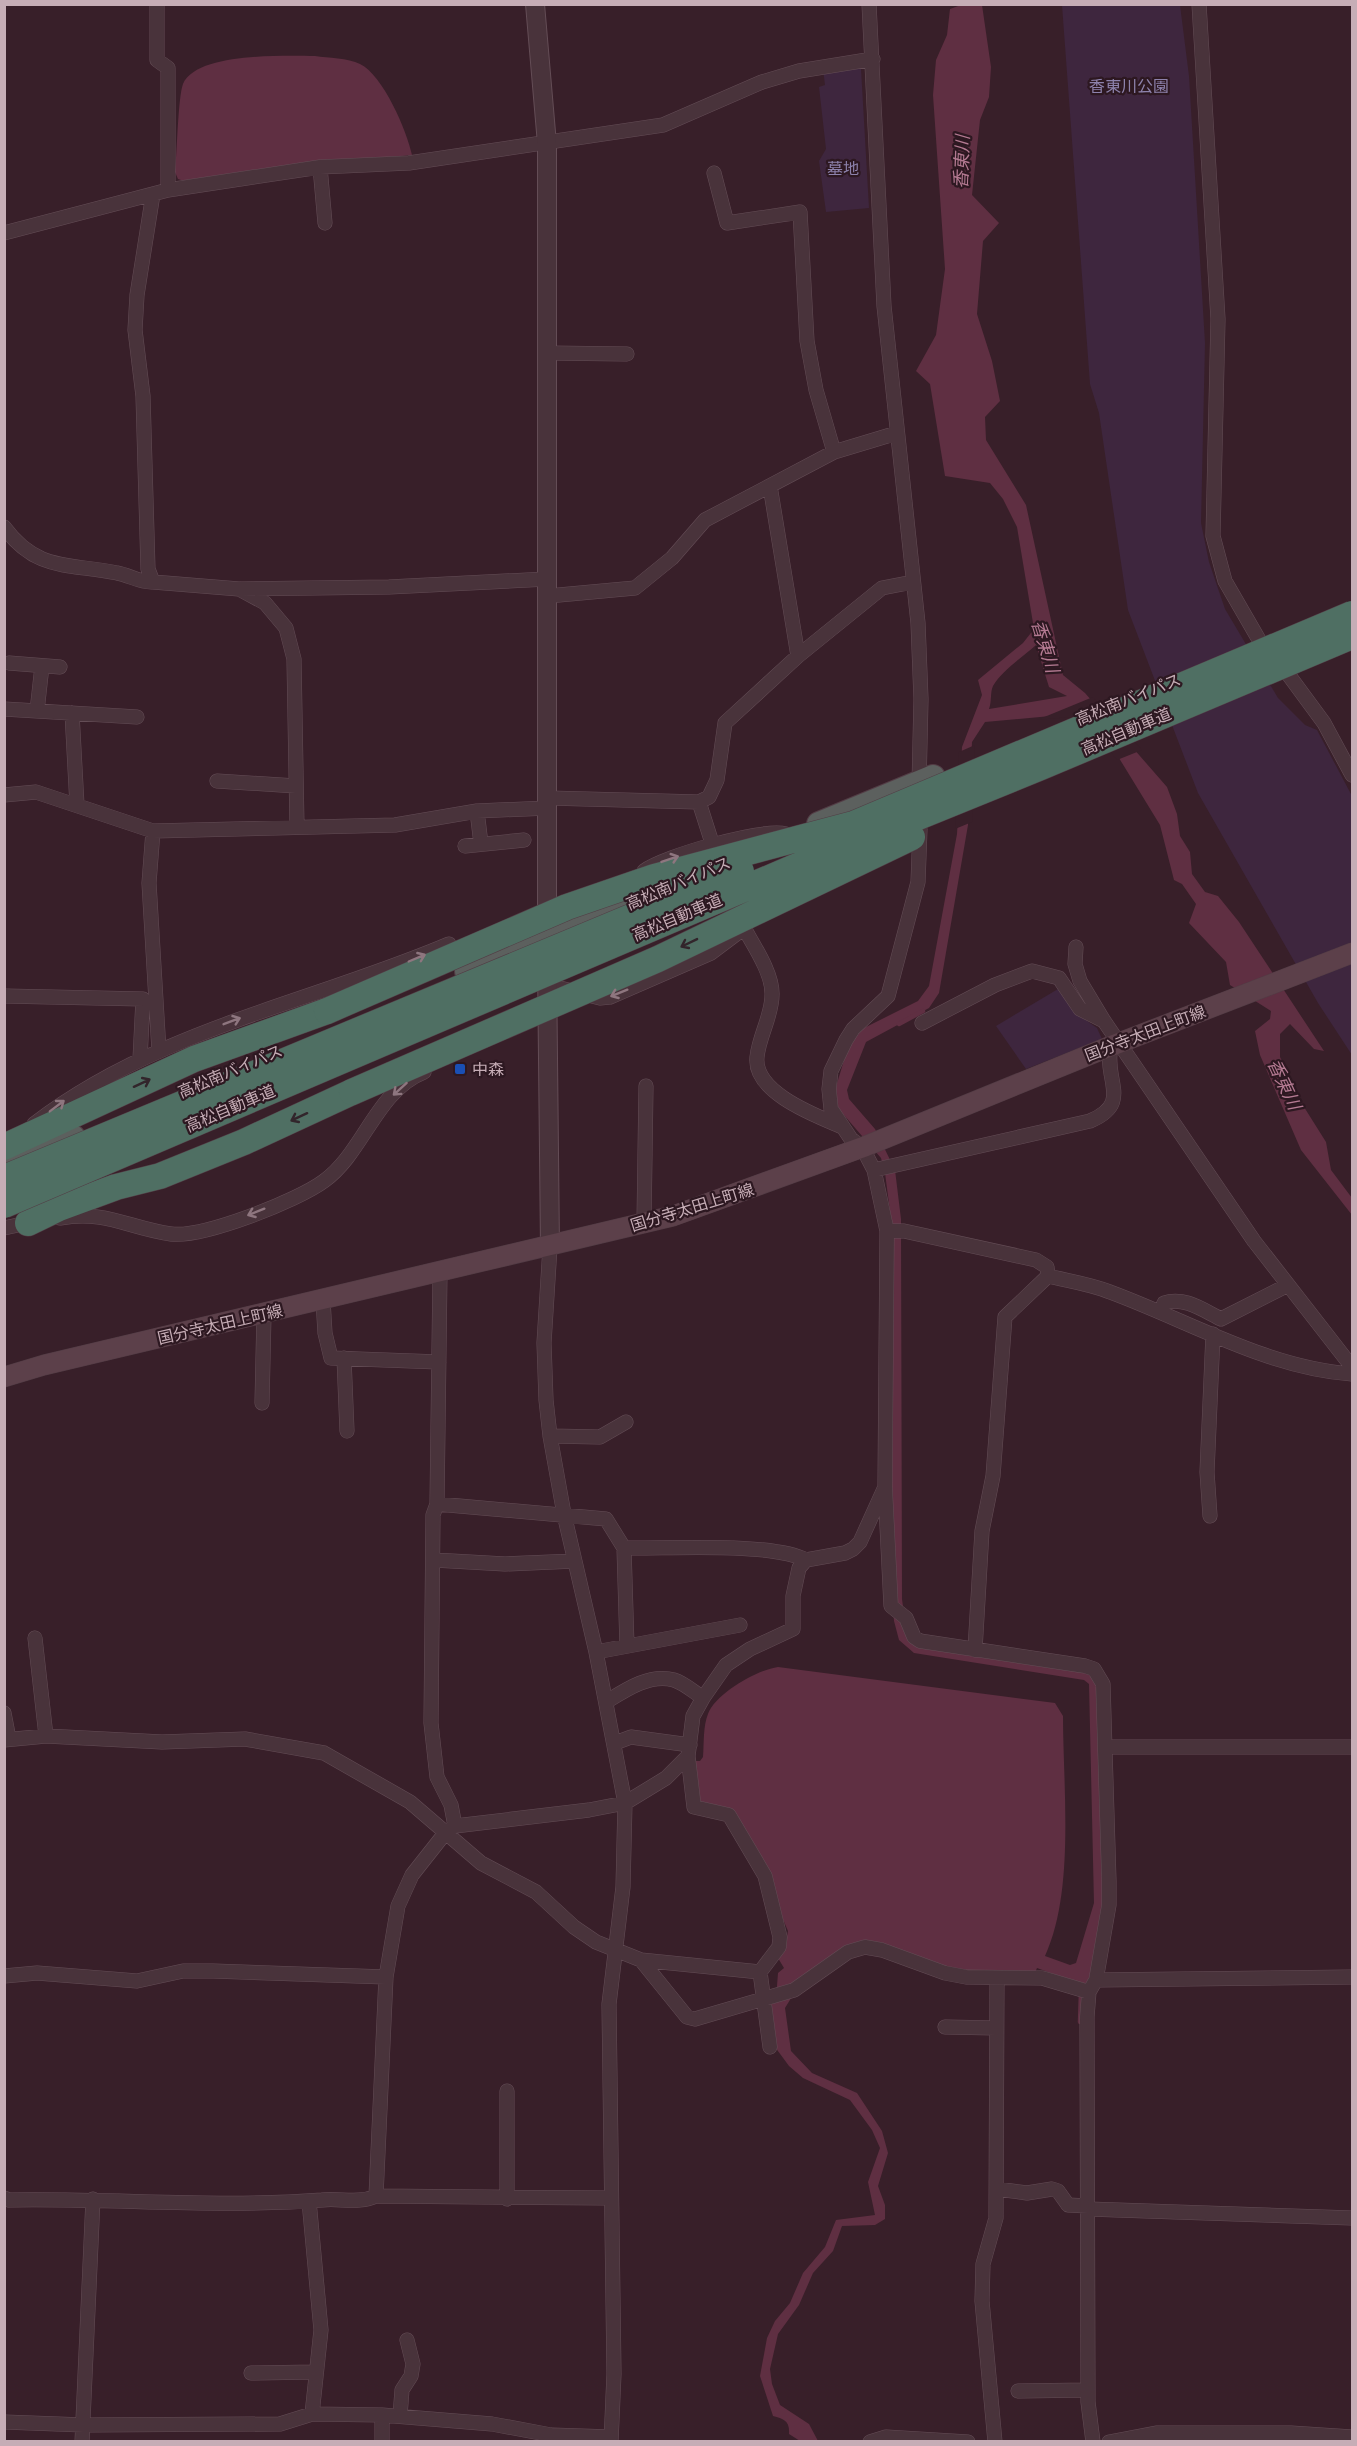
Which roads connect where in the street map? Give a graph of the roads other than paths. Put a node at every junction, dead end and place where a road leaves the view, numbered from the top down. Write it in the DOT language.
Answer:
graph roads {
  1 [pos="157,4"];
  2 [pos="535,4"];
  3 [pos="868,4"];
  4 [pos="1199,4"];
  5 [pos="873,59"];
  6 [pos="547,144"];
  7 [pos="320,167"];
  8 [pos="714,173"];
  9 [pos="168,190"];
  10 [pos="153,194"];
  11 [pos="325,223"];
  12 [pos="4,233"];
  13 [pos="547,353"];
  14 [pos="627,354"];
  15 [pos="897,433"];
  16 [pos="834,452"];
  17 [pos="770,486"];
  18 [pos="4,527"];
  19 [pos="153,582"];
  20 [pos="913,582"];
  21 [pos="547,587"];
  22 [pos="238,589"];
  23 [pos="1353,605"];
  24 [pos="1353,614"];
  25 [pos="1353,636"];
  26 [pos="1353,643"];
  27 [pos="1259,646"];
  28 [pos="798,656"];
  29 [pos="9,663"];
  30 [pos="42,666"];
  31 [pos="60,667"];
  32 [pos="1281,672"];
  33 [pos="4,709"];
  34 [pos="37,711"];
  35 [pos="72,713"];
  36 [pos="136,717"];
  37 [pos="1041,767"];
  38 [pos="1353,775"];
  39 [pos="217,781"];
  40 [pos="920,782"];
  41 [pos="296,786"];
  42 [pos="4,795"];
  43 [pos="548,802"];
  44 [pos="699,802"];
  45 [pos="77,805"];
  46 [pos="477,811"];
  47 [pos="930,820"];
  48 [pos="853,824"];
  49 [pos="297,827"];
  50 [pos="153,831"];
  51 [pos="790,836"];
  52 [pos="524,840"];
  53 [pos="481,844"];
  54 [pos="465,846"];
  55 [pos="713,846"];
  56 [pos="839,859"];
  57 [pos="613,910"];
  58 [pos="744,928"];
  59 [pos="547,938"];
  60 [pos="1076,947"];
  61 [pos="1353,953"];
  62 [pos="548,985"];
  63 [pos="4,996"];
  64 [pos="149,998"];
  65 [pos="548,1021"];
  66 [pos="1104,1021"];
  67 [pos="922,1023"];
  68 [pos="1121,1042"];
  69 [pos="159,1051"];
  70 [pos="140,1059"];
  71 [pos="646,1086"];
  72 [pos="840,1126"];
  73 [pos="871,1144"];
  74 [pos="7,1150"];
  75 [pos="877,1170"];
  76 [pos="4,1178"];
  77 [pos="4,1193"];
  78 [pos="4,1205"];
  79 [pos="644,1223"];
  80 [pos="16,1226"];
  81 [pos="894,1231"];
  82 [pos="550,1247"];
  83 [pos="440,1272"];
  84 [pos="1048,1276"];
  85 [pos="1288,1285"];
  86 [pos="323,1300"];
  87 [pos="1161,1312"];
  88 [pos="264,1314"];
  89 [pos="1213,1334"];
  90 [pos="344,1359"];
  91 [pos="439,1362"];
  92 [pos="1353,1367"];
  93 [pos="1353,1374"];
  94 [pos="4,1377"];
  95 [pos="262,1403"];
  96 [pos="626,1422"];
  97 [pos="347,1431"];
  98 [pos="550,1436"];
  99 [pos="885,1486"];
  100 [pos="438,1504"];
  101 [pos="564,1514"];
  102 [pos="1210,1516"];
  103 [pos="624,1548"];
  104 [pos="434,1560"];
  105 [pos="806,1560"];
  106 [pos="575,1561"];
  107 [pos="740,1625"];
  108 [pos="35,1638"];
  109 [pos="627,1646"];
  110 [pos="975,1650"];
  111 [pos="596,1652"];
  112 [pos="703,1698"];
  113 [pos="606,1702"];
  114 [pos="4,1713"];
  115 [pos="46,1736"];
  116 [pos="7,1739"];
  117 [pos="615,1743"];
  118 [pos="1107,1747"];
  119 [pos="1353,1747"];
  120 [pos="689,1751"];
  121 [pos="625,1803"];
  122 [pos="451,1829"];
  123 [pos="617,1949"];
  124 [pos="641,1960"];
  125 [pos="760,1972"];
  126 [pos="4,1976"];
  127 [pos="386,1977"];
  128 [pos="1353,1977"];
  129 [pos="997,1978"];
  130 [pos="1096,1980"];
  131 [pos="1084,1990"];
  132 [pos="770,1995"];
  133 [pos="945,2027"];
  134 [pos="996,2028"];
  135 [pos="770,2047"];
  136 [pos="507,2091"];
  137 [pos="997,2189"];
  138 [pos="376,2196"];
  139 [pos="4,2198"];
  140 [pos="610,2198"];
  141 [pos="93,2199"];
  142 [pos="507,2199"];
  143 [pos="309,2201"];
  144 [pos="1085,2207"];
  145 [pos="1353,2218"];
  146 [pos="407,2340"];
  147 [pos="315,2372"];
  148 [pos="251,2373"];
  149 [pos="1085,2390"];
  150 [pos="1018,2391"];
  151 [pos="312,2414"];
  152 [pos="382,2415"];
  153 [pos="400,2416"];
  154 [pos="4,2422"];
  155 [pos="84,2426"];
  156 [pos="1353,2436"];
  157 [pos="611,2439"];
  158 [pos="82,2442"];
  159 [pos="382,2442"];
  160 [pos="870,2442"];
  161 [pos="968,2442"];
  162 [pos="994,2442"];
  163 [pos="1093,2442"];
  164 [pos="1109,2442"];
  1 -- 9 [label="street"];
  2 -- 6 [label="street"];
  3 -- 5 [label="street"];
  4 -- 27 [label="street"];
  5 -- 6 [label="street"];
  5 -- 15 [label="street"];
  6 -- 7 [label="street"];
  6 -- 13 [label="street"];
  7 -- 9 [label="street"];
  7 -- 11 [label="street"];
  8 -- 16 [label="street"];
  9 -- 10 [label="street"];
  10 -- 12 [label="street"];
  10 -- 19 [label="street"];
  13 -- 14 [label="street"];
  13 -- 21 [label="street"];
  15 -- 16 [label="street"];
  15 -- 20 [label="street"];
  16 -- 17 [label="street"];
  17 -- 21 [label="street"];
  17 -- 28 [label="street"];
  18 -- 19 [label="street"];
  19 -- 22 [label="street"];
  20 -- 28 [label="street"];
  20 -- 40 [label="street"];
  21 -- 22 [label="street"];
  21 -- 43 [label="street"];
  22 -- 41 [label="street"];
  23 -- 27 [label="highway, 高松南バイパス"];
  24 -- 48 [label="highway, 高松自動車道, bridge"];
  25 -- 37 [label="highway, 高松自動車道, bridge"];
  26 -- 32 [label="highway, 高松南バイパス"];
  27 -- 40 [label="highway, 高松南バイパス"];
  28 -- 44 [label="street"];
  29 -- 30 [label="street"];
  30 -- 31 [label="street"];
  30 -- 34 [label="street"];
  32 -- 38 [label="street"];
  32 -- 47 [label="highway, 高松南バイパス"];
  33 -- 34 [label="street"];
  34 -- 35 [label="street"];
  35 -- 36 [label="street"];
  35 -- 45 [label="street"];
  37 -- 78 [label="highway, 高松自動車道, bridge"];
  37 -- 80 [label="highway, one-way, bridge"];
  39 -- 41 [label="street"];
  40 -- 47 [label="street"];
  40 -- 51 [label="highway, 高松南バイパス"];
  41 -- 49 [label="street"];
  42 -- 45 [label="street"];
  43 -- 44 [label="street"];
  43 -- 46 [label="street"];
  43 -- 59 [label="street"];
  44 -- 55 [label="street"];
  45 -- 50 [label="street"];
  46 -- 49 [label="street"];
  46 -- 53 [label="street"];
  47 -- 56 [label="highway, 高松南バイパス"];
  47 -- 72 [label="street"];
  74 -- 48 [label="highway, one-way, bridge"];
  48 -- 76 [label="highway, 高松自動車道, bridge"];
  49 -- 50 [label="street"];
  50 -- 64 [label="street"];
  51 -- 55 [label="street"];
  51 -- 57 [label="highway, 高松南バイパス"];
  52 -- 53 [label="street"];
  53 -- 54 [label="street"];
  57 -- 55 [label="street, one-way"];
  56 -- 58 [label="street"];
  56 -- 62 [label="highway, 高松南バイパス"];
  57 -- 59 [label="highway, 高松南バイパス"];
  58 -- 62 [label="street, one-way"];
  58 -- 72 [label="street"];
  59 -- 62 [label="street"];
  69 -- 59 [label="street, one-way"];
  59 -- 74 [label="highway, 高松南バイパス"];
  60 -- 66 [label="street"];
  61 -- 68 [label="main road, 国分寺太田上町線"];
  62 -- 65 [label="street"];
  62 -- 77 [label="highway, 高松南バイパス"];
  63 -- 64 [label="street"];
  64 -- 69 [label="street"];
  64 -- 70 [label="street"];
  65 -- 80 [label="street, one-way"];
  65 -- 82 [label="street"];
  66 -- 67 [label="street"];
  66 -- 68 [label="street"];
  68 -- 73 [label="main road, 国分寺太田上町線"];
  68 -- 75 [label="street"];
  68 -- 85 [label="street"];
  69 -- 70 [label="street"];
  74 -- 70 [label="street, one-way"];
  71 -- 79 [label="street"];
  72 -- 73 [label="street"];
  73 -- 75 [label="street"];
  73 -- 79 [label="main road, 国分寺太田上町線"];
  75 -- 81 [label="street"];
  79 -- 82 [label="main road, 国分寺太田上町線"];
  81 -- 84 [label="street"];
  81 -- 99 [label="street"];
  82 -- 83 [label="main road, 国分寺太田上町線"];
  82 -- 98 [label="street"];
  83 -- 86 [label="main road, 国分寺太田上町線"];
  83 -- 91 [label="street"];
  84 -- 87 [label="street"];
  84 -- 110 [label="street"];
  85 -- 87 [label="street"];
  85 -- 92 [label="street"];
  86 -- 88 [label="main road, 国分寺太田上町線"];
  86 -- 90 [label="street"];
  87 -- 89 [label="street"];
  88 -- 94 [label="main road, 国分寺太田上町線"];
  88 -- 95 [label="street"];
  89 -- 93 [label="street"];
  89 -- 102 [label="street"];
  90 -- 91 [label="street"];
  90 -- 97 [label="street"];
  91 -- 100 [label="street"];
  96 -- 98 [label="street"];
  98 -- 101 [label="street"];
  99 -- 105 [label="street"];
  99 -- 110 [label="street"];
  100 -- 101 [label="street"];
  100 -- 104 [label="street"];
  101 -- 103 [label="street"];
  101 -- 106 [label="street"];
  103 -- 105 [label="street"];
  103 -- 109 [label="street"];
  104 -- 106 [label="street"];
  104 -- 122 [label="street"];
  105 -- 112 [label="street"];
  106 -- 111 [label="street"];
  107 -- 109 [label="street"];
  108 -- 115 [label="street"];
  109 -- 111 [label="street"];
  110 -- 118 [label="street"];
  111 -- 113 [label="street"];
  112 -- 113 [label="street"];
  112 -- 120 [label="street"];
  113 -- 117 [label="street"];
  114 -- 116 [label="street"];
  115 -- 116 [label="street"];
  115 -- 122 [label="street"];
  117 -- 120 [label="street"];
  117 -- 121 [label="street"];
  118 -- 119 [label="street"];
  118 -- 130 [label="street"];
  120 -- 121 [label="street"];
  120 -- 125 [label="street"];
  121 -- 122 [label="street"];
  121 -- 123 [label="street"];
  122 -- 123 [label="street"];
  122 -- 127 [label="street"];
  123 -- 124 [label="street"];
  123 -- 140 [label="street"];
  124 -- 125 [label="street"];
  124 -- 132 [label="street"];
  125 -- 132 [label="street"];
  126 -- 127 [label="street"];
  127 -- 138 [label="street"];
  128 -- 130 [label="street"];
  129 -- 131 [label="street"];
  129 -- 132 [label="street"];
  129 -- 134 [label="street"];
  130 -- 131 [label="street"];
  131 -- 144 [label="street"];
  132 -- 135 [label="street"];
  133 -- 134 [label="street"];
  134 -- 137 [label="street"];
  136 -- 142 [label="street"];
  137 -- 144 [label="street"];
  137 -- 162 [label="street"];
  138 -- 142 [label="street"];
  138 -- 143 [label="street"];
  139 -- 141 [label="street"];
  140 -- 142 [label="street"];
  140 -- 157 [label="street"];
  141 -- 143 [label="street"];
  141 -- 155 [label="street"];
  143 -- 147 [label="street"];
  144 -- 145 [label="street"];
  144 -- 149 [label="street"];
  146 -- 153 [label="street"];
  147 -- 148 [label="street"];
  147 -- 151 [label="street"];
  149 -- 150 [label="street"];
  149 -- 163 [label="street"];
  151 -- 152 [label="street"];
  151 -- 155 [label="street"];
  152 -- 153 [label="street"];
  152 -- 159 [label="street"];
  153 -- 157 [label="street"];
  154 -- 155 [label="street"];
  155 -- 158 [label="street"];
  156 -- 164 [label="street"];
  160 -- 161 [label="street"];
}
